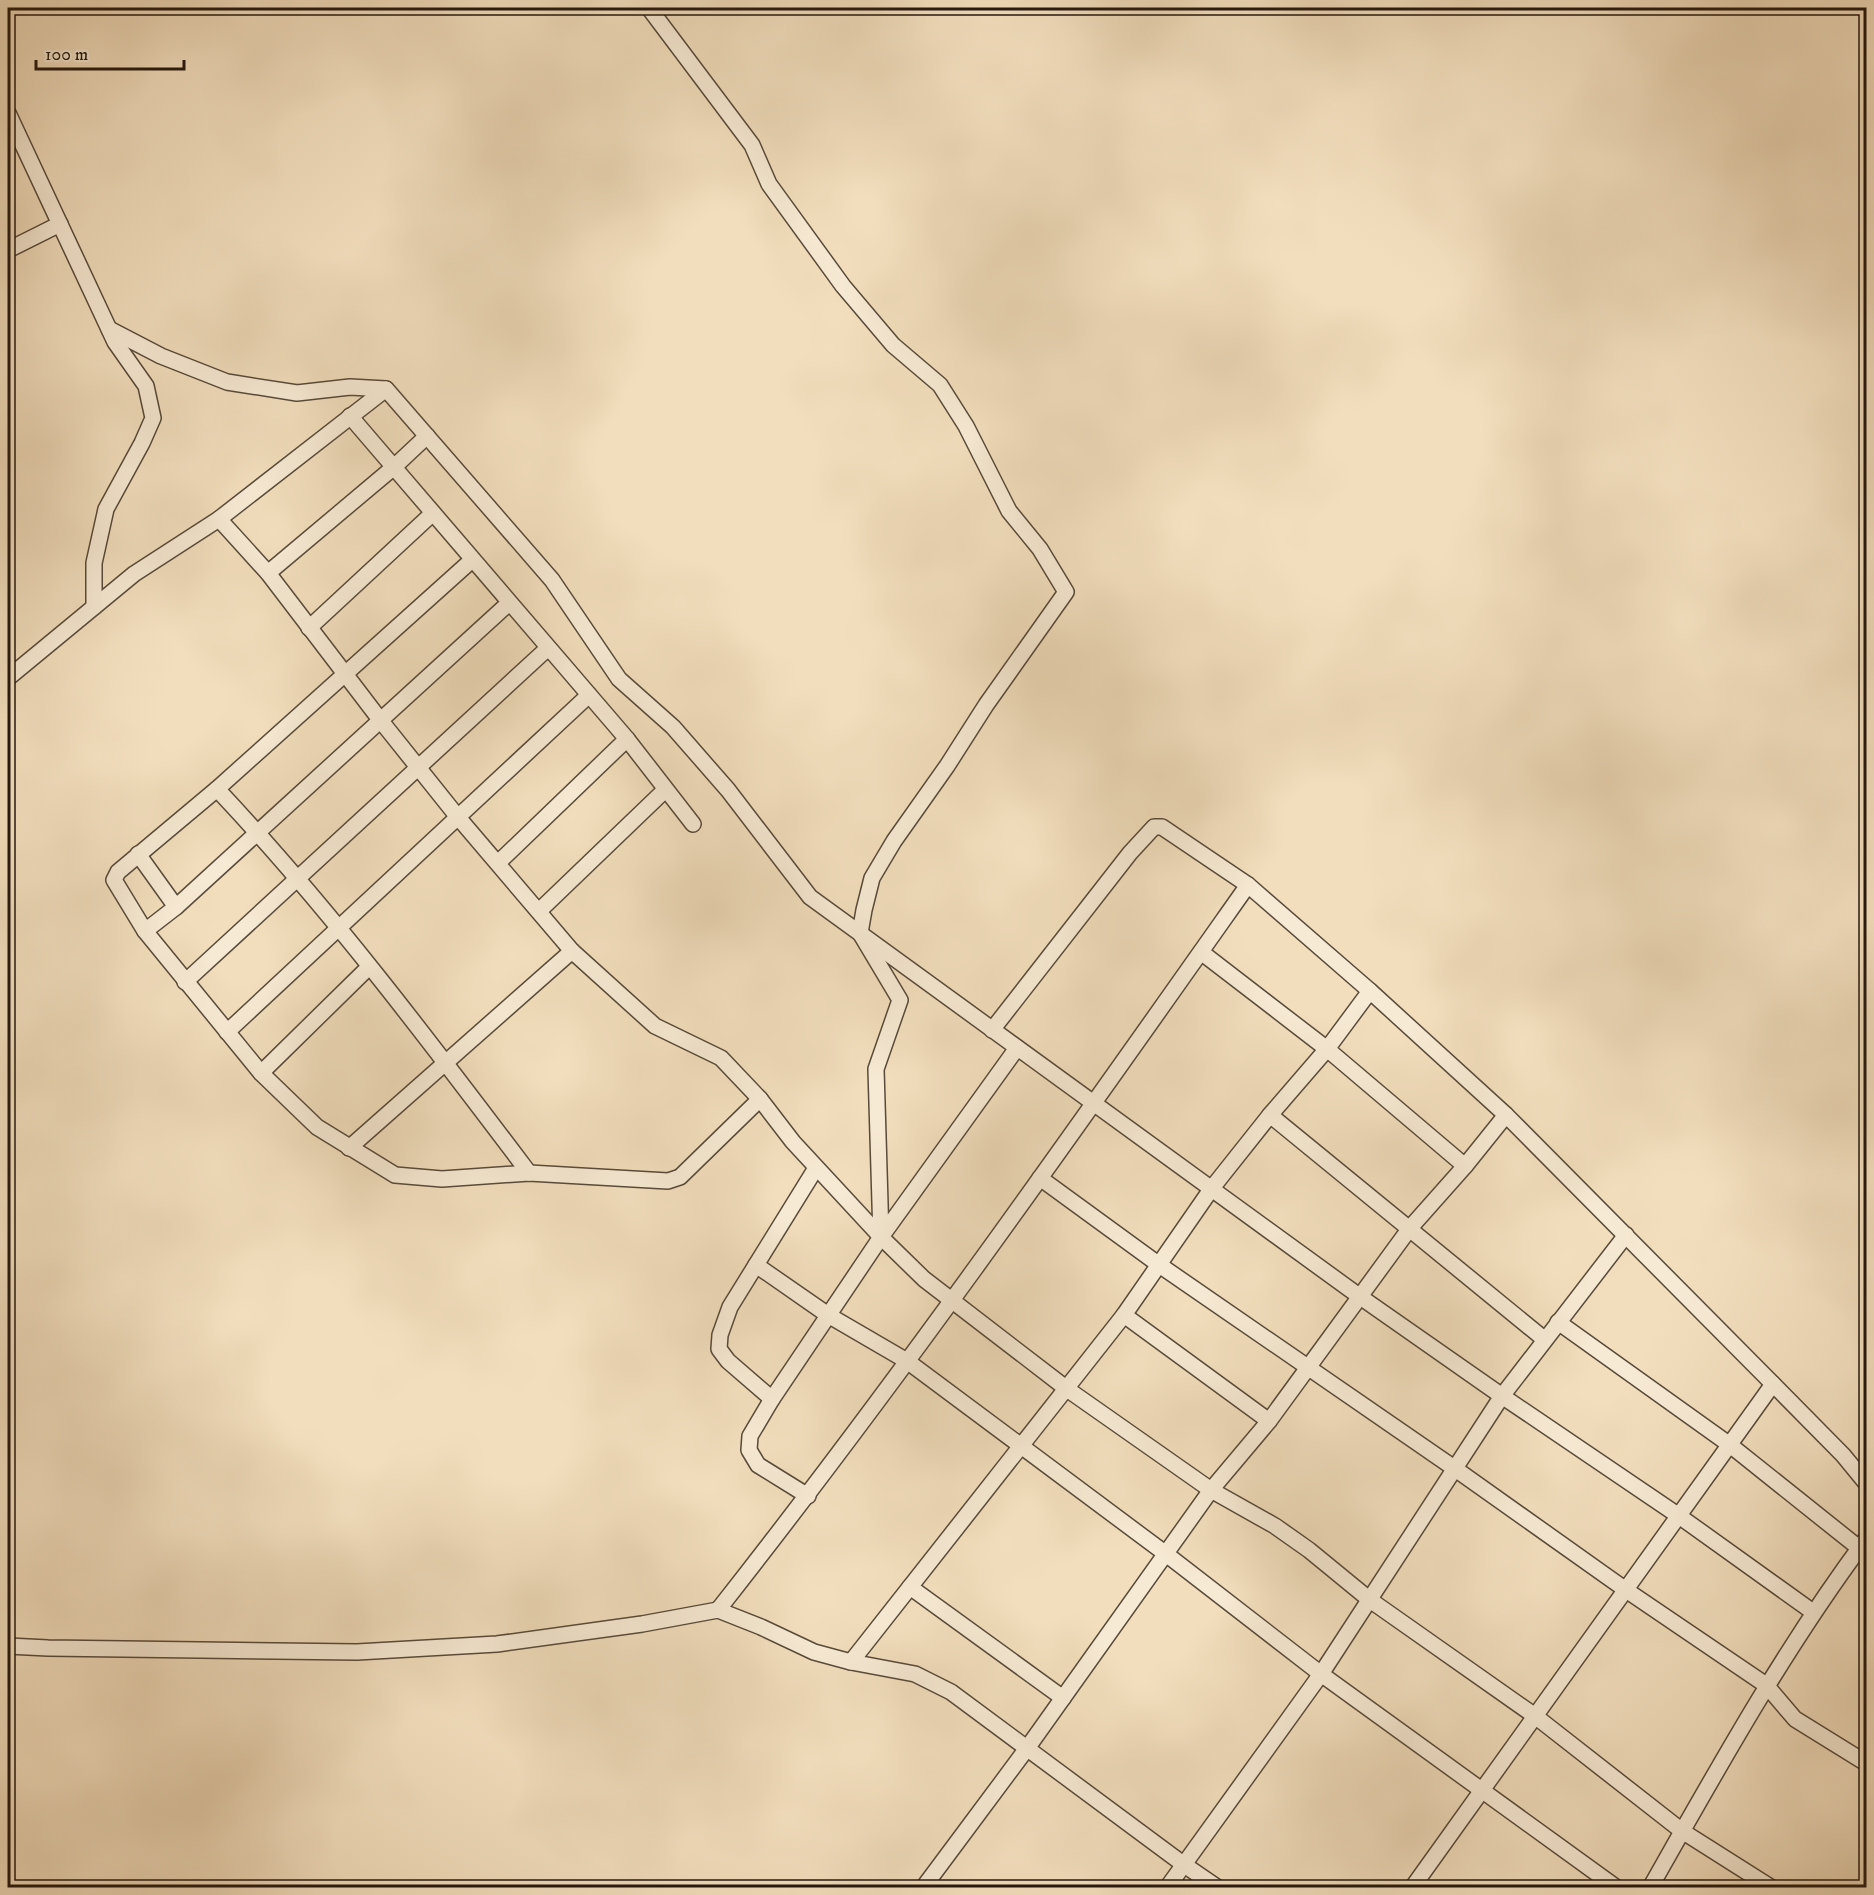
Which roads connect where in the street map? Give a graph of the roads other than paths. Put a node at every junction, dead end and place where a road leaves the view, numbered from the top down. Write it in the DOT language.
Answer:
graph roads {
  1 [pos="649,8"];
  2 [pos="8,113"];
  3 [pos="60,224"];
  4 [pos="8,250"];
  5 [pos="109,329"];
  6 [pos="386,389"];
  7 [pos="350,416"];
  8 [pos="427,436"];
  9 [pos="394,468"];
  10 [pos="433,513"];
  11 [pos="219,519"];
  12 [pos="472,560"];
  13 [pos="267,573"];
  14 [pos="509,603"];
  15 [pos="94,607"];
  16 [pos="309,628"];
  17 [pos="548,648"];
  18 [pos="345,673"];
  19 [pos="8,678"];
  20 [pos="589,695"];
  21 [pos="381,721"];
  22 [pos="627,739"];
  23 [pos="418,768"];
  24 [pos="217,789"];
  25 [pos="665,790"];
  26 [pos="457,816"];
  27 [pos="693,824"];
  28 [pos="258,833"];
  29 [pos="138,854"];
  30 [pos="498,863"];
  31 [pos="297,880"];
  32 [pos="1248,885"];
  33 [pos="176,907"];
  34 [pos="539,911"];
  35 [pos="337,929"];
  36 [pos="145,931"];
  37 [pos="860,933"];
  38 [pos="572,951"];
  39 [pos="1201,952"];
  40 [pos="369,967"];
  41 [pos="185,981"];
  42 [pos="1370,991"];
  43 [pos="992,1030"];
  44 [pos="227,1032"];
  45 [pos="1017,1048"];
  46 [pos="1327,1049"];
  47 [pos="445,1062"];
  48 [pos="261,1073"];
  49 [pos="760,1099"];
  50 [pos="1093,1104"];
  51 [pos="1270,1115"];
  52 [pos="1506,1115"];
  53 [pos="349,1148"];
  54 [pos="1465,1166"];
  55 [pos="816,1168"];
  56 [pos="529,1173"];
  57 [pos="1040,1178"];
  58 [pos="1212,1188"];
  59 [pos="1410,1228"];
  60 [pos="1626,1234"];
  61 [pos="880,1237"];
  62 [pos="1158,1264"];
  63 [pos="756,1265"];
  64 [pos="1359,1296"];
  65 [pos="951,1300"];
  66 [pos="828,1315"];
  67 [pos="1124,1315"];
  68 [pos="1558,1322"];
  69 [pos="1544,1339"];
  70 [pos="907,1361"];
  71 [pos="1308,1367"];
  72 [pos="1773,1384"];
  73 [pos="1067,1389"];
  74 [pos="1502,1396"];
  75 [pos="772,1399"];
  76 [pos="1269,1420"];
  77 [pos="1022,1446"];
  78 [pos="1730,1446"];
  79 [pos="1454,1468"];
  80 [pos="1866,1483"];
  81 [pos="1211,1490"];
  82 [pos="808,1496"];
  83 [pos="1679,1516"];
  84 [pos="1863,1543"];
  85 [pos="1166,1554"];
  86 [pos="910,1587"];
  87 [pos="1626,1590"];
  88 [pos="1370,1600"];
  89 [pos="718,1610"];
  90 [pos="1813,1612"];
  91 [pos="8,1646"];
  92 [pos="851,1662"];
  93 [pos="1321,1674"];
  94 [pos="1766,1685"];
  95 [pos="1063,1698"];
  96 [pos="1535,1716"];
  97 [pos="1028,1747"];
  98 [pos="1866,1763"];
  99 [pos="1481,1791"];
  100 [pos="1682,1831"];
  101 [pos="1183,1864"];
  102 [pos="923,1887"];
  103 [pos="1167,1887"];
  104 [pos="1218,1887"];
  105 [pos="1412,1887"];
  106 [pos="1617,1887"];
  107 [pos="1650,1887"];
  108 [pos="1772,1887"];
  1 -- 37 [label="street"];
  2 -- 3 [label="street"];
  3 -- 4 [label="street"];
  3 -- 5 [label="street"];
  5 -- 6 [label="street"];
  5 -- 15 [label="street"];
  6 -- 7 [label="street"];
  6 -- 8 [label="street"];
  7 -- 9 [label="street"];
  7 -- 11 [label="street"];
  8 -- 9 [label="street"];
  8 -- 37 [label="street"];
  9 -- 10 [label="street"];
  9 -- 13 [label="street"];
  10 -- 12 [label="street"];
  10 -- 16 [label="street"];
  11 -- 13 [label="street"];
  11 -- 15 [label="street"];
  12 -- 14 [label="street"];
  12 -- 18 [label="street"];
  13 -- 16 [label="street"];
  14 -- 17 [label="street"];
  14 -- 21 [label="street"];
  15 -- 19 [label="street"];
  16 -- 18 [label="street"];
  17 -- 20 [label="street"];
  17 -- 23 [label="street"];
  18 -- 21 [label="street"];
  18 -- 24 [label="street"];
  20 -- 22 [label="street"];
  20 -- 26 [label="street"];
  21 -- 23 [label="street"];
  21 -- 28 [label="street"];
  22 -- 25 [label="street"];
  22 -- 30 [label="street"];
  23 -- 26 [label="street"];
  23 -- 31 [label="street"];
  24 -- 28 [label="street"];
  24 -- 29 [label="street"];
  25 -- 27 [label="street"];
  25 -- 34 [label="street"];
  26 -- 30 [label="street"];
  26 -- 35 [label="street"];
  28 -- 31 [label="street"];
  28 -- 33 [label="street"];
  29 -- 33 [label="street"];
  29 -- 36 [label="street"];
  30 -- 34 [label="street"];
  31 -- 35 [label="street"];
  31 -- 41 [label="street"];
  32 -- 39 [label="street"];
  32 -- 42 [label="street"];
  32 -- 43 [label="street"];
  33 -- 36 [label="street"];
  34 -- 38 [label="street"];
  35 -- 40 [label="street"];
  35 -- 44 [label="street"];
  36 -- 41 [label="street"];
  37 -- 43 [label="street"];
  37 -- 61 [label="street"];
  38 -- 47 [label="street"];
  38 -- 49 [label="street"];
  39 -- 46 [label="street"];
  39 -- 50 [label="street"];
  40 -- 47 [label="street"];
  40 -- 48 [label="street"];
  41 -- 44 [label="street"];
  42 -- 46 [label="street"];
  42 -- 52 [label="street"];
  43 -- 45 [label="street"];
  44 -- 48 [label="street"];
  45 -- 50 [label="street"];
  45 -- 61 [label="street"];
  46 -- 51 [label="street"];
  46 -- 54 [label="street"];
  47 -- 53 [label="street"];
  47 -- 56 [label="street"];
  48 -- 53 [label="street"];
  49 -- 55 [label="street"];
  49 -- 56 [label="street"];
  50 -- 57 [label="street"];
  50 -- 58 [label="street"];
  51 -- 58 [label="street"];
  51 -- 59 [label="street"];
  52 -- 54 [label="street"];
  52 -- 60 [label="street"];
  53 -- 56 [label="street"];
  54 -- 59 [label="street"];
  55 -- 61 [label="street"];
  55 -- 63 [label="street"];
  57 -- 62 [label="street"];
  57 -- 65 [label="street"];
  58 -- 62 [label="street"];
  58 -- 64 [label="street"];
  59 -- 64 [label="street"];
  59 -- 69 [label="street"];
  60 -- 68 [label="street"];
  60 -- 72 [label="street"];
  61 -- 65 [label="street"];
  61 -- 66 [label="street"];
  62 -- 67 [label="street"];
  62 -- 71 [label="street"];
  63 -- 66 [label="street"];
  63 -- 75 [label="street"];
  64 -- 71 [label="street"];
  64 -- 74 [label="street"];
  65 -- 70 [label="street"];
  65 -- 73 [label="street"];
  66 -- 70 [label="street"];
  66 -- 75 [label="street"];
  67 -- 73 [label="street"];
  67 -- 76 [label="street"];
  68 -- 69 [label="street"];
  68 -- 78 [label="street"];
  69 -- 74 [label="street"];
  70 -- 77 [label="street"];
  70 -- 82 [label="street"];
  71 -- 76 [label="street"];
  71 -- 79 [label="street"];
  72 -- 78 [label="street"];
  72 -- 80 [label="street"];
  73 -- 77 [label="street"];
  73 -- 81 [label="street"];
  74 -- 79 [label="street"];
  74 -- 83 [label="street"];
  75 -- 82 [label="street"];
  76 -- 81 [label="street"];
  77 -- 85 [label="street"];
  77 -- 86 [label="street"];
  78 -- 83 [label="street"];
  78 -- 84 [label="street"];
  79 -- 87 [label="street"];
  79 -- 88 [label="street"];
  81 -- 85 [label="street"];
  81 -- 88 [label="street"];
  82 -- 89 [label="street"];
  83 -- 87 [label="street"];
  83 -- 90 [label="street"];
  84 -- 90 [label="street"];
  85 -- 93 [label="street"];
  85 -- 95 [label="street"];
  86 -- 92 [label="street"];
  86 -- 95 [label="street"];
  87 -- 94 [label="street"];
  87 -- 96 [label="street"];
  88 -- 93 [label="street"];
  88 -- 96 [label="street"];
  89 -- 91 [label="street"];
  89 -- 92 [label="street"];
  90 -- 94 [label="street"];
  92 -- 97 [label="street"];
  93 -- 99 [label="street"];
  93 -- 101 [label="street"];
  94 -- 98 [label="street"];
  94 -- 100 [label="street"];
  95 -- 97 [label="street"];
  96 -- 99 [label="street"];
  96 -- 100 [label="street"];
  97 -- 101 [label="street"];
  97 -- 102 [label="street"];
  99 -- 105 [label="street"];
  99 -- 106 [label="street"];
  100 -- 107 [label="street"];
  100 -- 108 [label="street"];
  101 -- 103 [label="street"];
  101 -- 104 [label="street"];
}
